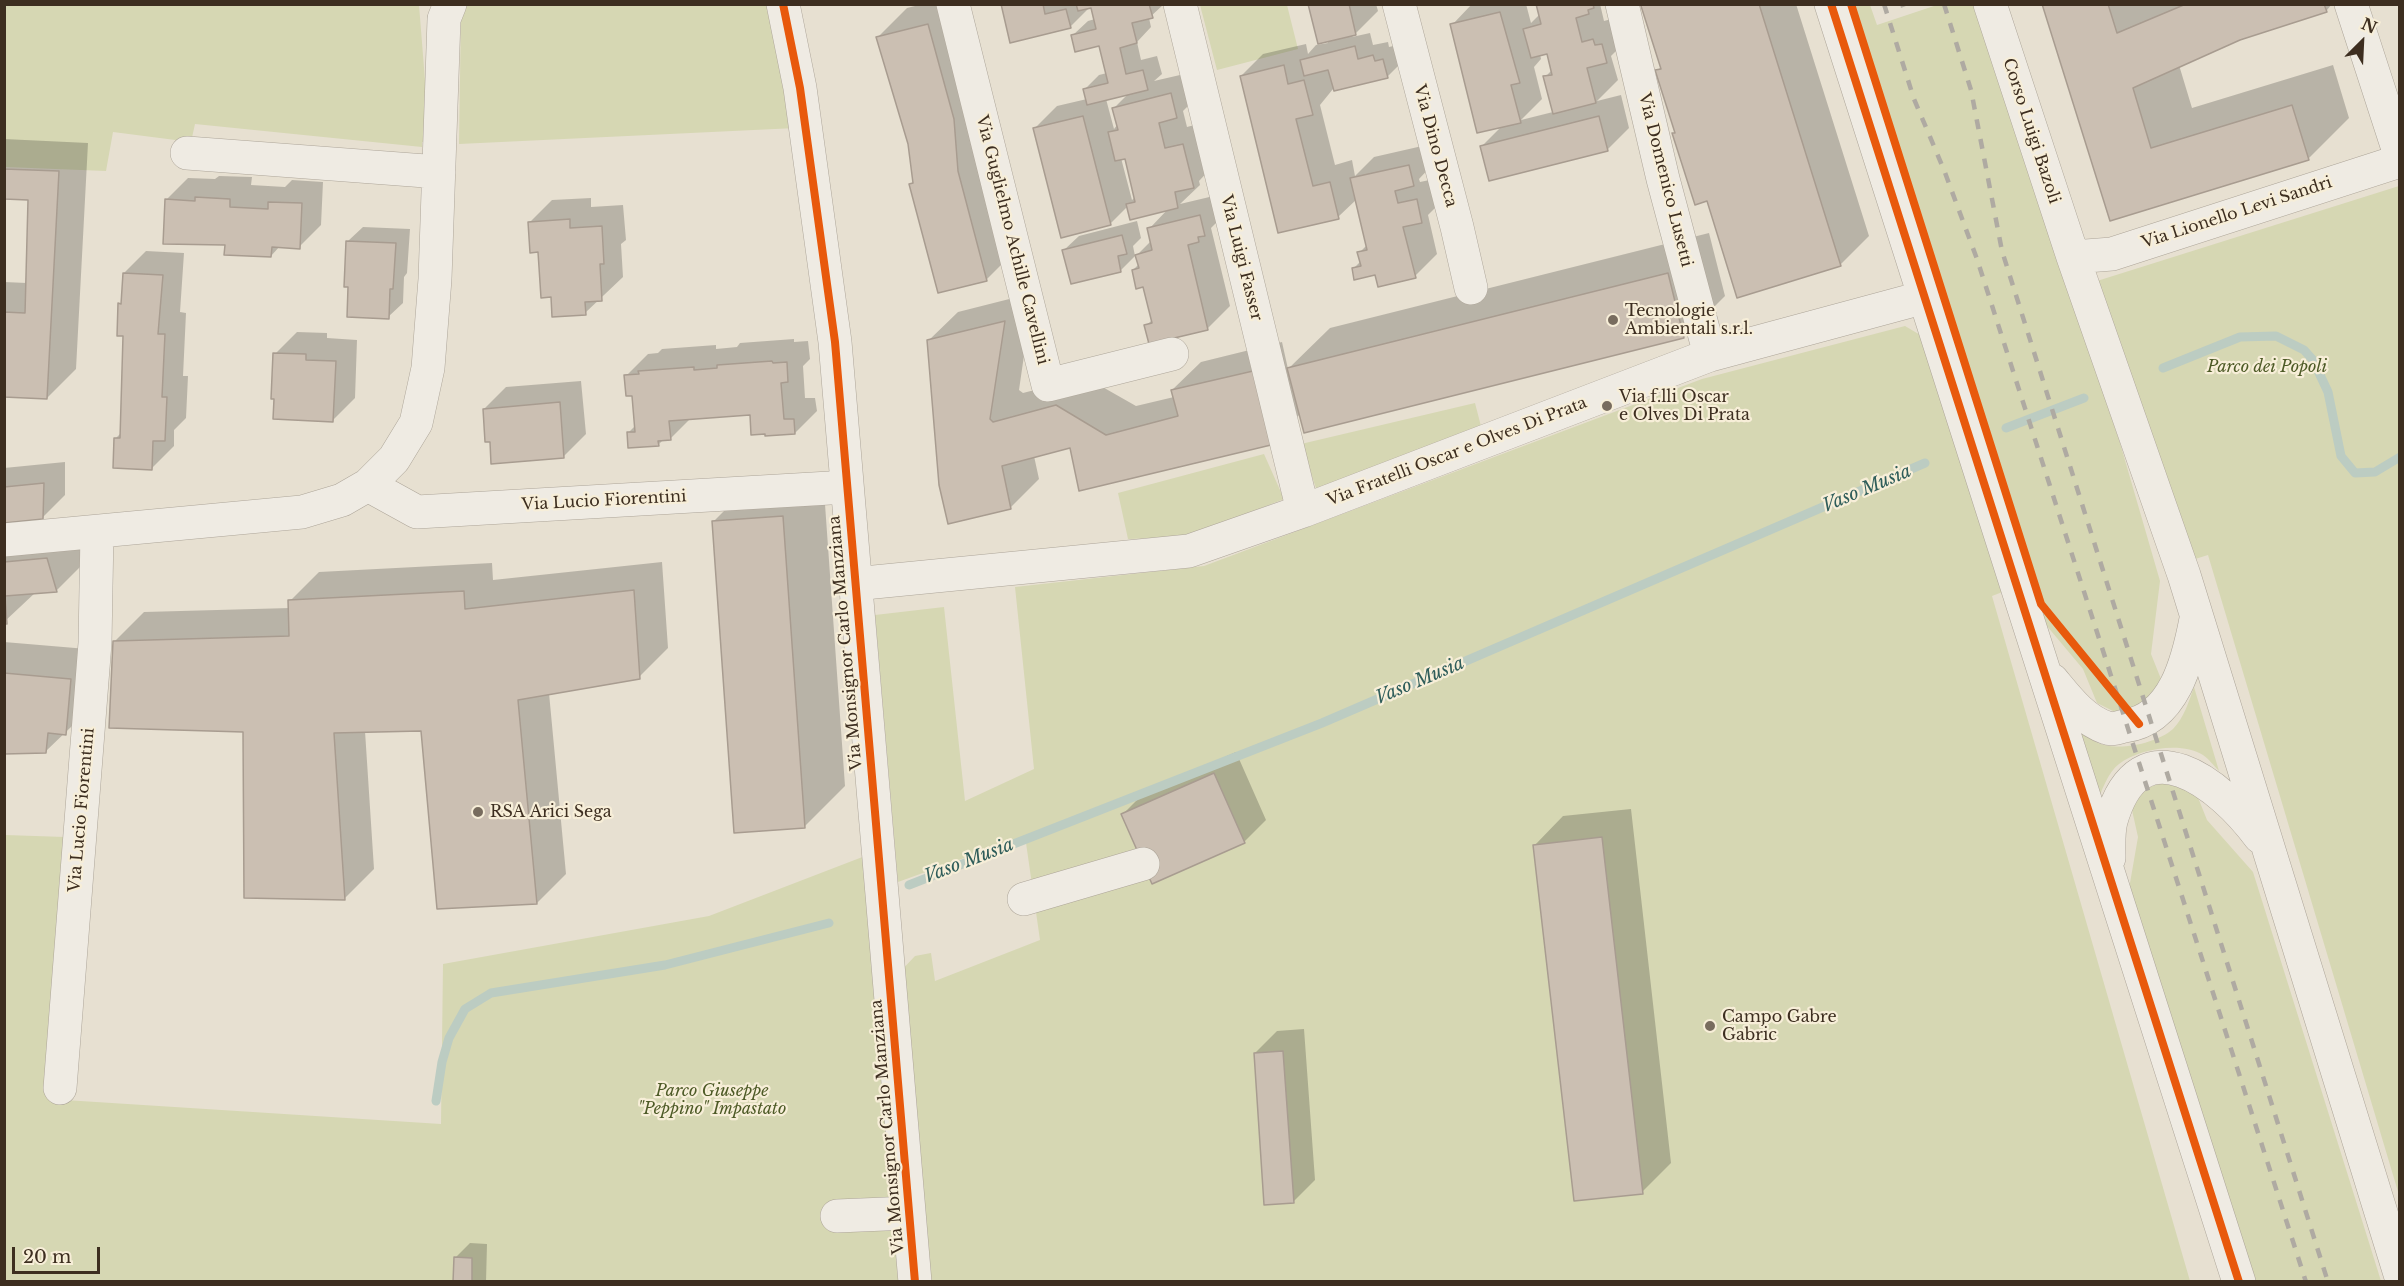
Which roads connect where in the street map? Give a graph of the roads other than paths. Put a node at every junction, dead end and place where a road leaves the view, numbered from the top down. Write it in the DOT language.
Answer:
graph roads {
  1 [pos="783,4"];
  2 [pos="953,4"];
  3 [pos="1180,4"];
  4 [pos="1399,4"];
  5 [pos="1622,4"];
  6 [pos="1831,4"];
  7 [pos="1990,4"];
  8 [pos="2351,4"];
  9 [pos="444,9"];
  10 [pos="188,153"];
  11 [pos="2400,155"];
  12 [pos="2400,160"];
  13 [pos="439,172"];
  14 [pos="2073,257"];
  15 [pos="1471,288"];
  16 [pos="1925,297"];
  17 [pos="1172,354"];
  18 [pos="1710,355"];
  19 [pos="368,485"];
  20 [pos="847,487"];
  21 [pos="1303,511"];
  22 [pos="97,532"];
  23 [pos="4,540"];
  24 [pos="854,584"];
  25 [pos="2197,617"];
  26 [pos="2044,669"];
  27 [pos="2268,849"];
  28 [pos="1143,864"];
  29 [pos="2108,870"];
  30 [pos="1024,899"];
  31 [pos="60,1088"];
  32 [pos="909,1213"];
  33 [pos="837,1216"];
  34 [pos="2400,1274"];
  35 [pos="915,1281"];
  36 [pos="2239,1281"];
  1 -- 20 [label="street, Via Monsignor Carlo Manziana"];
  2 -- 17 [label="street, Via Guglielmo Achille Cavellini"];
  3 -- 21 [label="street, Via Luigi Fasser"];
  4 -- 15 [label="street, Via Dino Decca"];
  5 -- 18 [label="street, Via Domenico Lusetti"];
  6 -- 16 [label="street"];
  7 -- 14 [label="street, Corso Luigi Bazoli"];
  8 -- 11 [label="street"];
  9 -- 13 [label="street"];
  10 -- 13 [label="street"];
  12 -- 14 [label="street, Via Lionello Levi Sandri"];
  13 -- 19 [label="street"];
  14 -- 25 [label="street, Corso Luigi Bazoli"];
  16 -- 18 [label="street, Via Fratelli Oscar e Olves Di Prata"];
  16 -- 26 [label="street"];
  18 -- 21 [label="street, Via Fratelli Oscar e Olves Di Prata"];
  19 -- 20 [label="street, Via Lucio Fiorentini"];
  19 -- 22 [label="street"];
  20 -- 24 [label="street, Via Monsignor Carlo Manziana"];
  21 -- 24 [label="street, Via Fratelli Oscar e Olves Di Prata"];
  22 -- 23 [label="street"];
  22 -- 31 [label="street, Via Lucio Fiorentini"];
  24 -- 32 [label="street, Via Monsignor Carlo Manziana"];
  25 -- 26 [label="street"];
  25 -- 27 [label="street, Corso Luigi Bazoli"];
  26 -- 29 [label="street"];
  27 -- 29 [label="street"];
  27 -- 34 [label="street, Corso Luigi Bazoli"];
  28 -- 30 [label="street"];
  29 -- 36 [label="street"];
  32 -- 33 [label="street"];
  32 -- 35 [label="street, Via Monsignor Carlo Manziana"];
}
